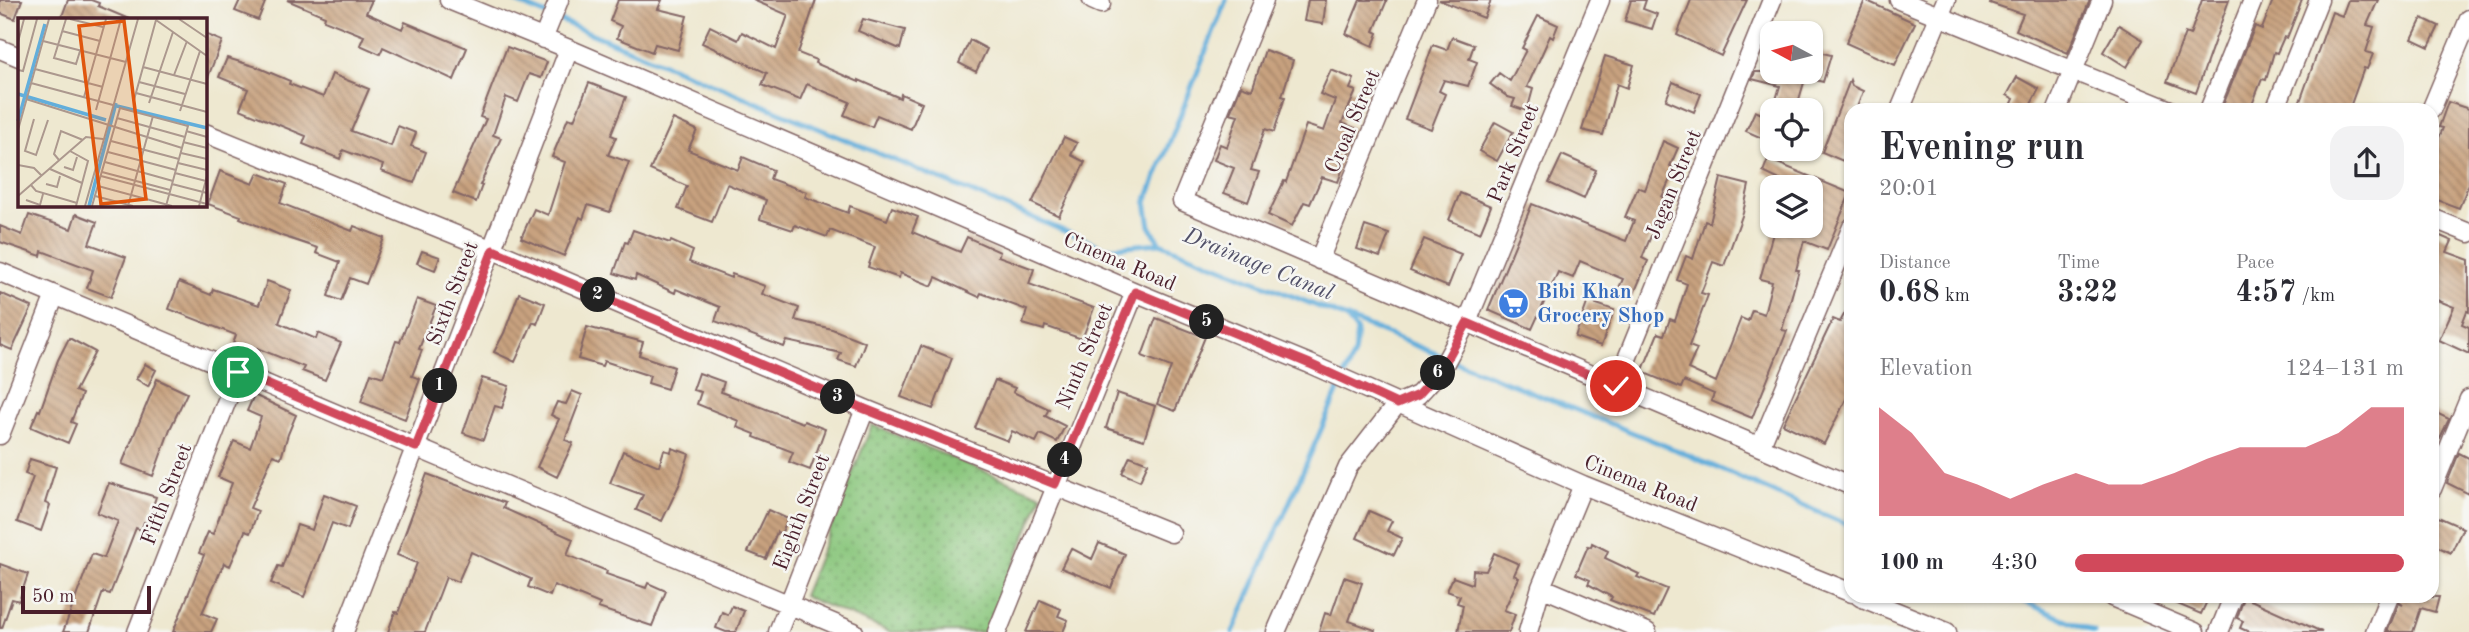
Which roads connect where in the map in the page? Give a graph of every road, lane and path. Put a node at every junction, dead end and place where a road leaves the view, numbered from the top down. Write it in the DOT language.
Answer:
graph roads {
  1 [pos="449,0"];
  2 [pos="559,0"];
  3 [pos="1264,0"];
  4 [pos="1427,0"];
  5 [pos="1600,0"];
  6 [pos="1772,0"];
  7 [pos="1899,0"];
  8 [pos="2102,0"];
  9 [pos="2253,0"];
  10 [pos="2319,0"];
  11 [pos="1942,8"];
  12 [pos="2469,19"];
  13 [pos="544,39"];
  14 [pos="0,49"];
  15 [pos="569,49"];
  16 [pos="18,57"];
  17 [pos="2073,70"];
  18 [pos="1903,103"];
  19 [pos="2060,103"];
  20 [pos="2153,103"];
  21 [pos="2212,103"];
  22 [pos="2277,103"];
  23 [pos="2434,103"];
  24 [pos="206,133"];
  25 [pos="2439,221"];
  26 [pos="2469,233"];
  27 [pos="1844,246"];
  28 [pos="493,250"];
  29 [pos="1319,260"];
  30 [pos="0,272"];
  31 [pos="1135,292"];
  32 [pos="55,295"];
  33 [pos="1467,323"];
  34 [pos="238,372"];
  35 [pos="1616,386"];
  36 [pos="2469,398"];
  37 [pos="1397,404"];
  38 [pos="865,409"];
  39 [pos="0,435"];
  40 [pos="416,447"];
  41 [pos="1760,447"];
  42 [pos="2439,472"];
  43 [pos="1844,483"];
  44 [pos="1055,484"];
  45 [pos="1583,485"];
  46 [pos="1171,533"];
  47 [pos="1541,587"];
  48 [pos="1844,590"];
  49 [pos="1875,603"];
  50 [pos="2126,603"];
  51 [pos="2230,603"];
  52 [pos="2387,603"];
  53 [pos="789,605"];
  54 [pos="137,632"];
  55 [pos="344,632"];
  56 [pos="778,632"];
  57 [pos="854,632"];
  58 [pos="997,632"];
  59 [pos="1276,632"];
  60 [pos="1528,632"];
  61 [pos="1647,632"];
  62 [pos="1947,632"];
  63 [pos="2195,632"];
  64 [pos="2218,632"];
  65 [pos="2375,632"];
  1 -- 13 [label="street, Cinema Road"];
  2 -- 13 [label="street"];
  3 -- 29 [label="street"];
  4 -- 29 [label="street, Croal Street"];
  5 -- 33 [label="street, Park Street"];
  6 -- 35 [label="street, Jagan Street"];
  7 -- 11 [label="street"];
  8 -- 17 [label="street"];
  9 -- 21 [label="street"];
  10 -- 22 [label="street"];
  11 -- 17 [label="street"];
  11 -- 18 [label="street"];
  12 -- 23 [label="street"];
  13 -- 15 [label="street, Cinema Road"];
  14 -- 16 [label="street"];
  15 -- 28 [label="street, Sixth Street"];
  15 -- 31 [label="street, Cinema Road"];
  17 -- 19 [label="street"];
  17 -- 20 [label="street"];
  24 -- 28 [label="street"];
  25 -- 26 [label="street"];
  27 -- 41 [label="street"];
  28 -- 38 [label="street"];
  28 -- 40 [label="street, Sixth Street"];
  29 -- 33 [label="street"];
  30 -- 32 [label="street"];
  31 -- 37 [label="street, Cinema Road"];
  31 -- 44 [label="street, Ninth Street"];
  32 -- 34 [label="street"];
  32 -- 39 [label="street"];
  33 -- 35 [label="street"];
  33 -- 37 [label="street, Park Street"];
  34 -- 40 [label="street"];
  34 -- 54 [label="street, Fifth Street"];
  35 -- 41 [label="street"];
  36 -- 42 [label="street"];
  37 -- 45 [label="street, Cinema Road"];
  37 -- 59 [label="street"];
  38 -- 44 [label="street"];
  38 -- 53 [label="street, Eighth Street"];
  40 -- 53 [label="street"];
  40 -- 55 [label="street, Sixth Street"];
  41 -- 43 [label="street"];
  44 -- 46 [label="street"];
  44 -- 58 [label="street, Ninth Street"];
  45 -- 47 [label="street"];
  45 -- 48 [label="street, Cinema Road"];
  47 -- 60 [label="street"];
  47 -- 61 [label="street"];
  49 -- 62 [label="street"];
  50 -- 63 [label="street"];
  51 -- 64 [label="street"];
  52 -- 65 [label="street"];
  53 -- 56 [label="street, Eighth Street"];
  53 -- 57 [label="street"];
}
